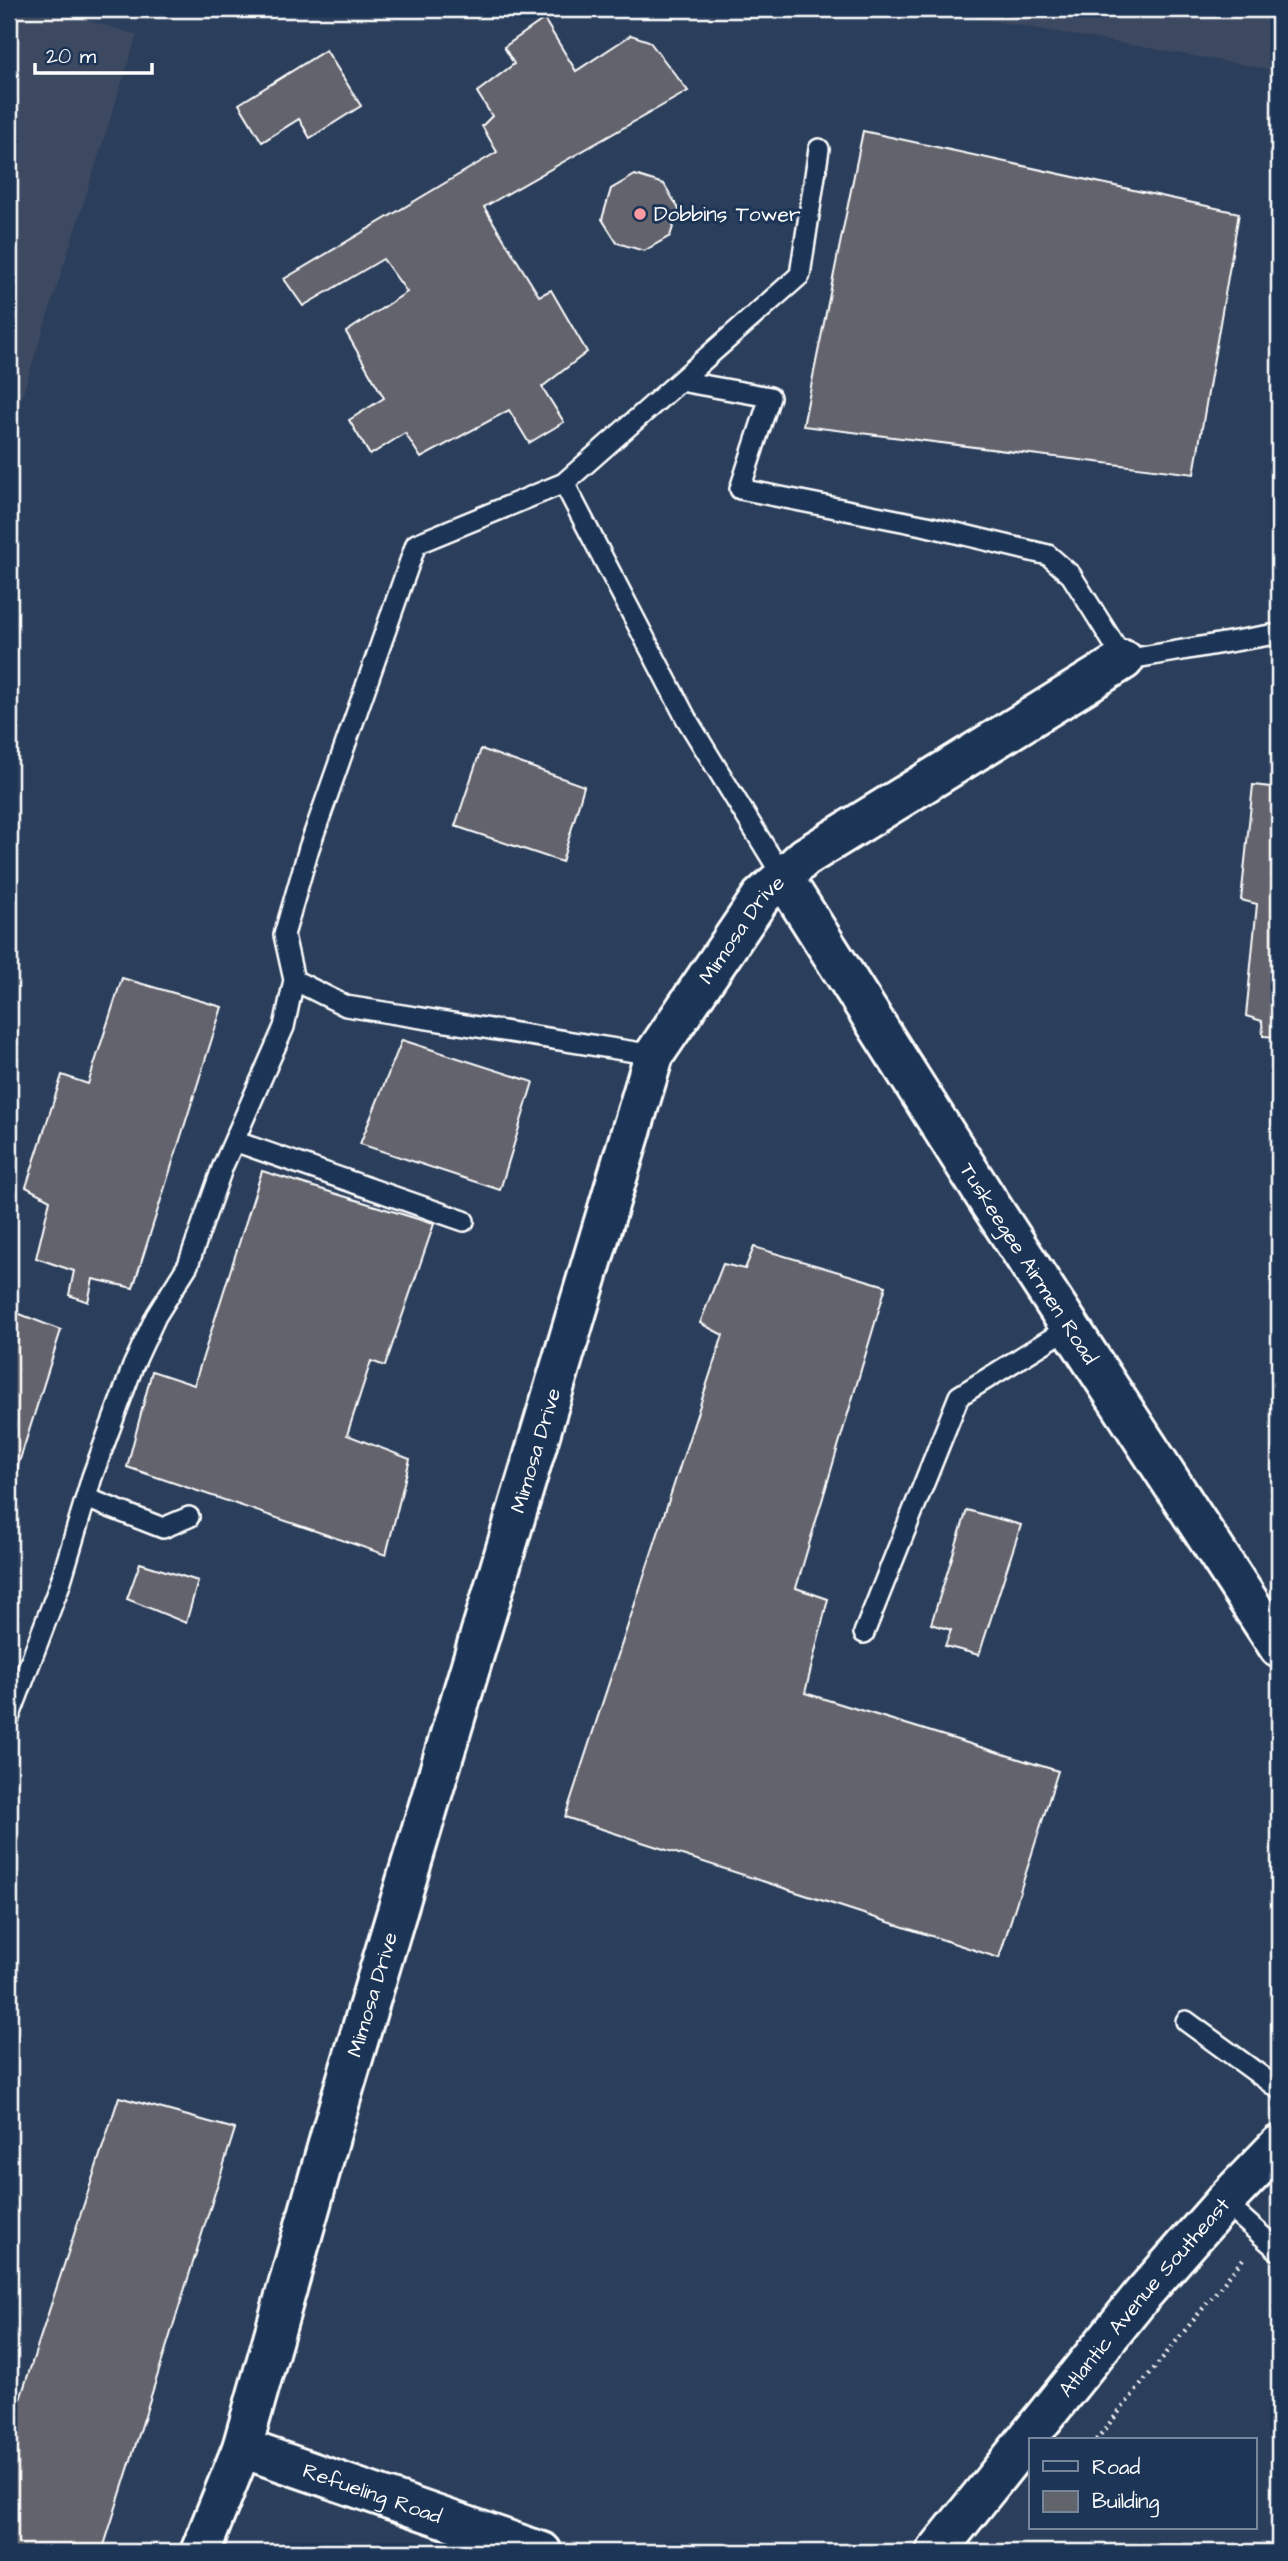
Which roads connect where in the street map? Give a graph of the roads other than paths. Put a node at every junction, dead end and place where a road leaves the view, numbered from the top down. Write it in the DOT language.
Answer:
graph roads {
  1 [pos="818,149"];
  2 [pos="680,381"];
  3 [pos="564,483"];
  4 [pos="1279,636"];
  5 [pos="1124,660"];
  6 [pos="783,877"];
  7 [pos="294,980"];
  8 [pos="654,1055"];
  9 [pos="234,1141"];
  10 [pos="464,1221"];
  11 [pos="1070,1327"];
  12 [pos="86,1498"];
  13 [pos="189,1517"];
  14 [pos="864,1633"];
  15 [pos="1279,1648"];
  16 [pos="9,1718"];
  17 [pos="1186,2021"];
  18 [pos="1279,2089"];
  19 [pos="1279,2145"];
  20 [pos="1224,2202"];
  21 [pos="1279,2251"];
  22 [pos="1038,2438"];
  23 [pos="242,2448"];
  24 [pos="1023,2459"];
  25 [pos="200,2552"];
  26 [pos="542,2552"];
  27 [pos="936,2552"];
  1 -- 2 [label="lane"];
  2 -- 3 [label="lane"];
  2 -- 5 [label="lane"];
  3 -- 6 [label="lane"];
  3 -- 7 [label="lane"];
  4 -- 5 [label="lane"];
  5 -- 6 [label="street, Mimosa Drive"];
  6 -- 8 [label="street, Mimosa Drive"];
  6 -- 11 [label="street, Tuskeegee Airmen Road"];
  7 -- 8 [label="lane"];
  7 -- 9 [label="lane"];
  8 -- 23 [label="street, Mimosa Drive"];
  9 -- 10 [label="lane"];
  9 -- 12 [label="lane"];
  11 -- 14 [label="lane"];
  11 -- 15 [label="street, Tuskeegee Airmen Road"];
  12 -- 13 [label="lane"];
  12 -- 16 [label="lane"];
  17 -- 18 [label="lane"];
  19 -- 20 [label="street, Atlantic Avenue Southeast"];
  20 -- 21 [label="lane"];
  20 -- 22 [label="street, Atlantic Avenue Southeast"];
  23 -- 25 [label="street, Mimosa Drive"];
  23 -- 26 [label="street, Refueling Road"];
  24 -- 27 [label="street, Atlantic Avenue Southeast"];
}
